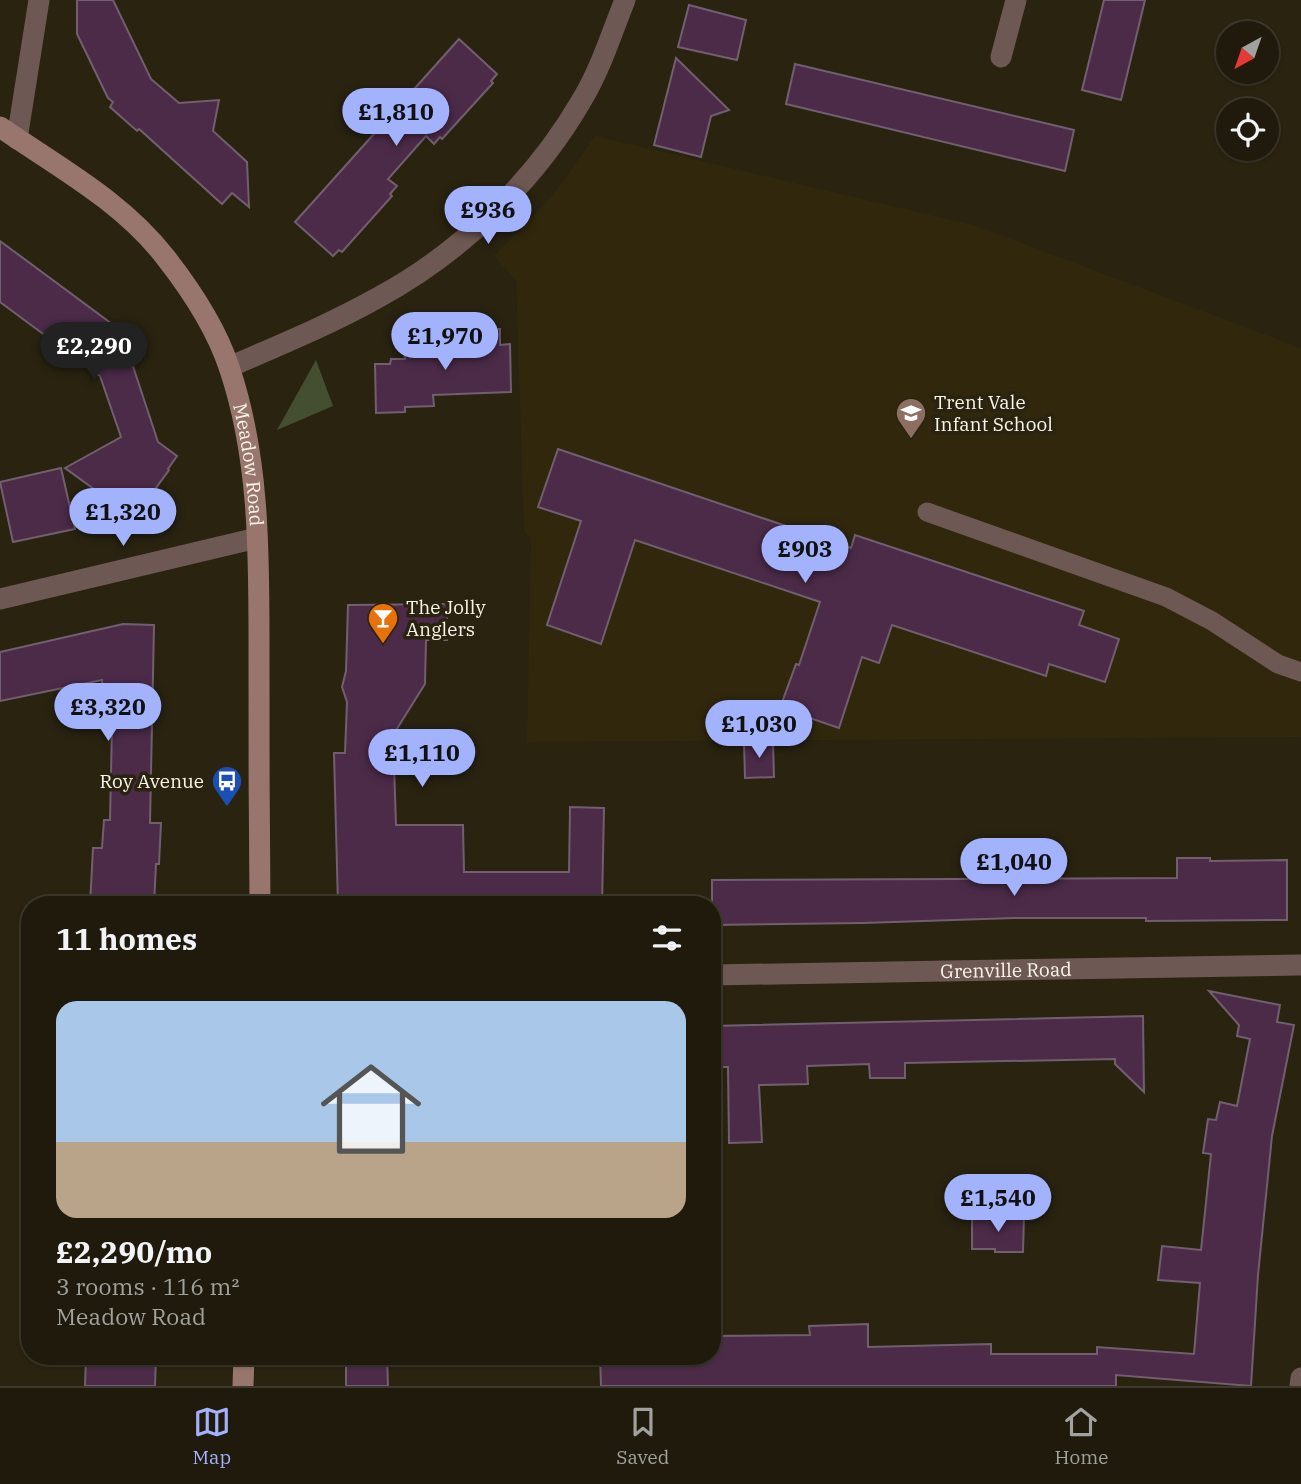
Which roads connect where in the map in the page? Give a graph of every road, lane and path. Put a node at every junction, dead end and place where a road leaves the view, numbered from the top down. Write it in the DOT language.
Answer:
graph roads {
  1 [pos="39,0"];
  2 [pos="625,0"];
  3 [pos="1016,0"];
  4 [pos="1002,57"];
  5 [pos="9,133"];
  6 [pos="229,367"];
  7 [pos="927,512"];
  8 [pos="257,538"];
  9 [pos="0,599"];
  10 [pos="1301,672"];
  11 [pos="260,896"];
  12 [pos="1301,965"];
  13 [pos="721,975"];
  14 [pos="244,1365"];
  15 [pos="1301,1378"];
  16 [pos="243,1386"];
  17 [pos="1300,1386"];
  1 -- 5 [label="street"];
  2 -- 6 [label="street"];
  3 -- 4 [label="street"];
  5 -- 6 [label="street, Meadow Road"];
  6 -- 8 [label="street, Meadow Road"];
  7 -- 10 [label="lane"];
  8 -- 9 [label="street"];
  8 -- 11 [label="street, Meadow Road"];
  12 -- 13 [label="street, Grenville Road"];
  14 -- 16 [label="street"];
  15 -- 17 [label="street"];
}
